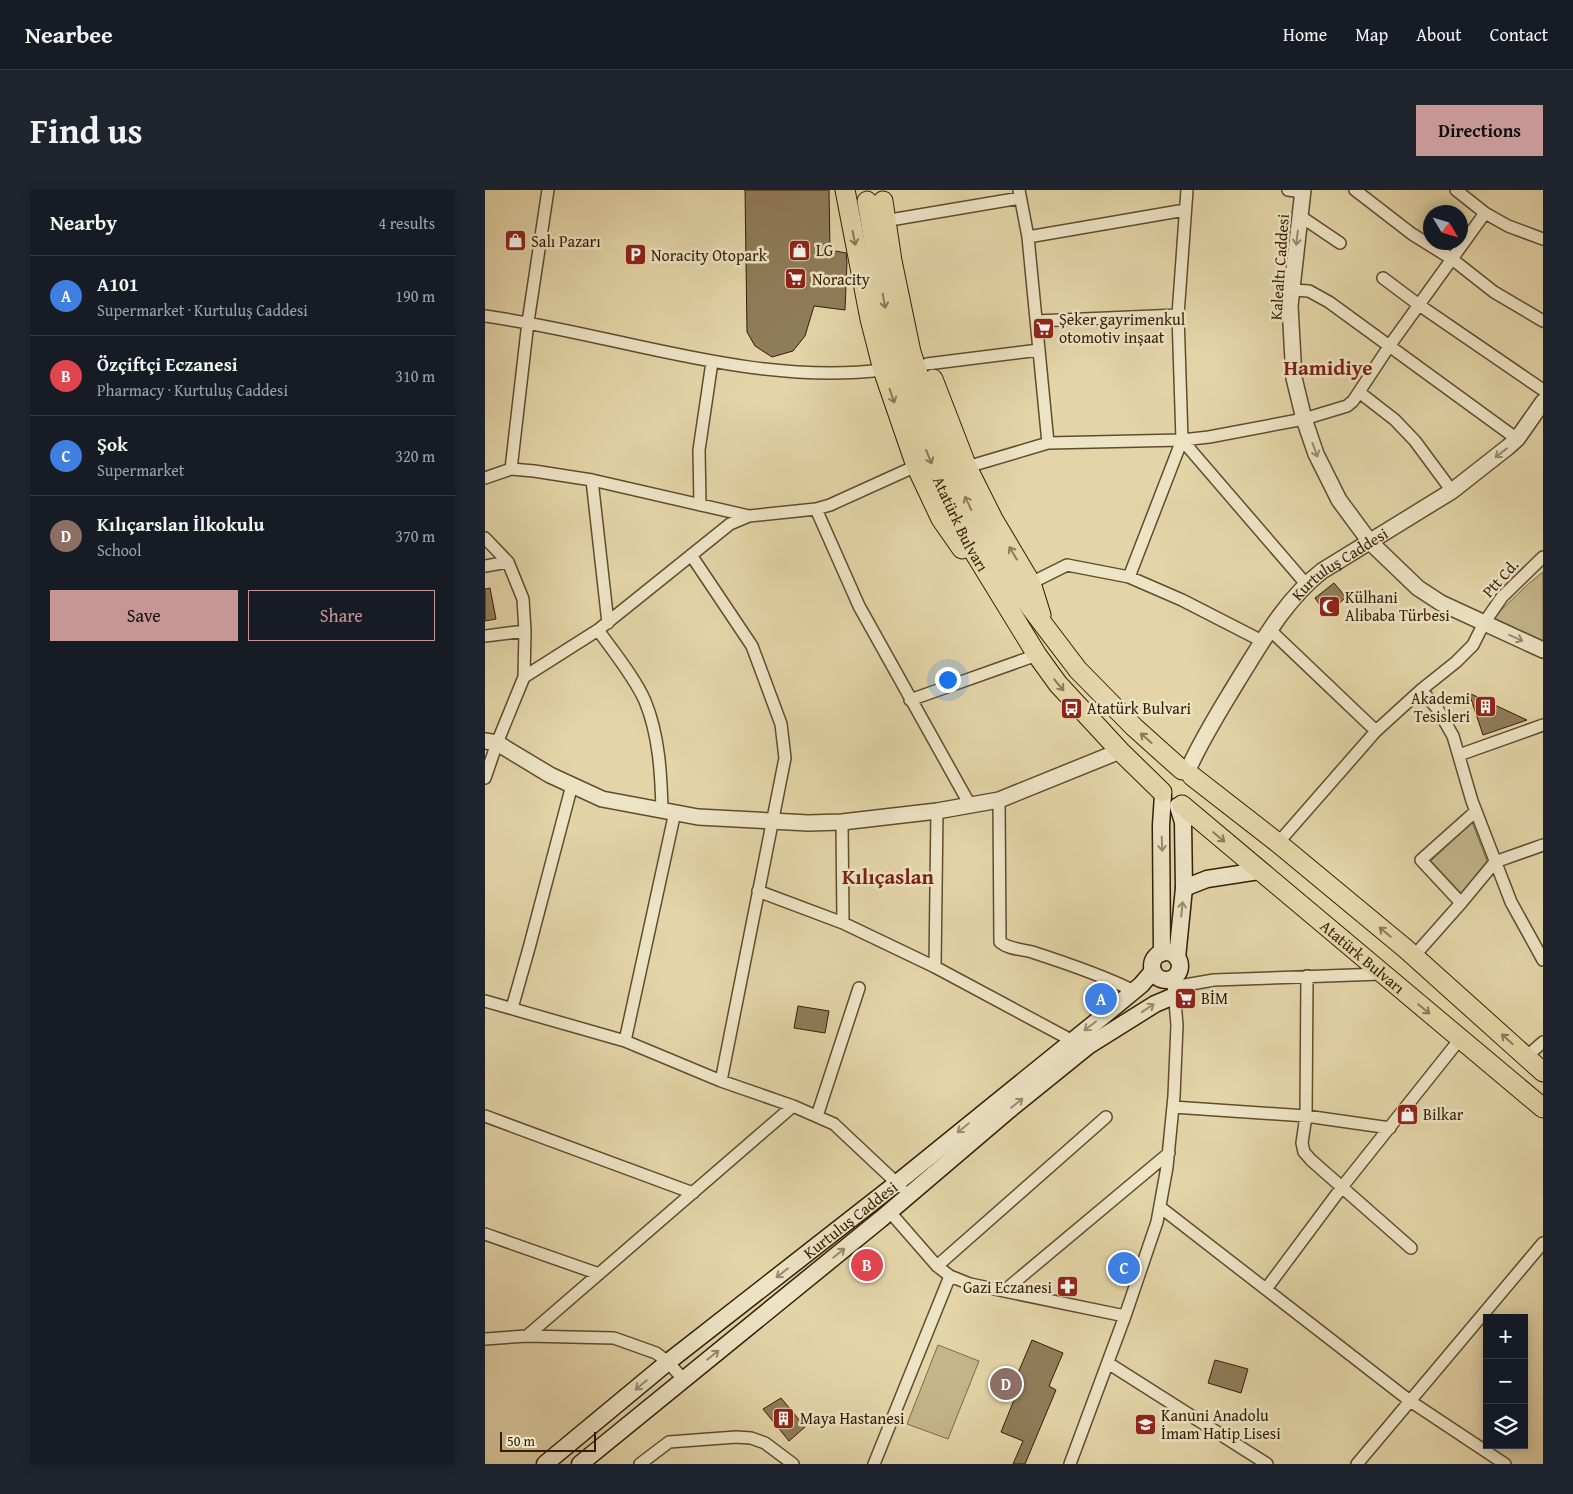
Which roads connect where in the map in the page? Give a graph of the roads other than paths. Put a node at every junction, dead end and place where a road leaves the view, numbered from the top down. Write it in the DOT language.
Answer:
graph roads {
  1 [pos="548,190"];
  2 [pos="845,190"];
  3 [pos="1187,190"];
  4 [pos="1355,190"];
  5 [pos="1456,190"];
  6 [pos="1298,191"];
  7 [pos="1019,194"];
  8 [pos="881,197"];
  9 [pos="1185,210"];
  10 [pos="1485,213"];
  11 [pos="1299,216"];
  12 [pos="896,219"];
  13 [pos="1028,237"];
  14 [pos="1543,239"];
  15 [pos="1340,243"];
  16 [pos="1452,259"];
  17 [pos="1383,278"];
  18 [pos="1292,290"];
  19 [pos="1419,305"];
  20 [pos="1178,314"];
  21 [pos="485,316"];
  22 [pos="1036,321"];
  23 [pos="1543,321"];
  24 [pos="528,322"];
  25 [pos="1390,345"];
  26 [pos="1039,350"];
  27 [pos="712,362"];
  28 [pos="927,364"];
  29 [pos="883,370"];
  30 [pos="1543,390"];
  31 [pos="1359,392"];
  32 [pos="1543,402"];
  33 [pos="1304,419"];
  34 [pos="1517,439"];
  35 [pos="1182,440"];
  36 [pos="1048,443"];
  37 [pos="916,466"];
  38 [pos="967,467"];
  39 [pos="511,468"];
  40 [pos="485,478"];
  41 [pos="592,480"];
  42 [pos="1453,491"];
  43 [pos="700,505"];
  44 [pos="816,509"];
  45 [pos="749,516"];
  46 [pos="485,538"];
  47 [pos="1369,542"];
  48 [pos="691,555"];
  49 [pos="1543,557"];
  50 [pos="508,562"];
  51 [pos="485,566"];
  52 [pos="1129,577"];
  53 [pos="1031,583"];
  54 [pos="1306,584"];
  55 [pos="608,623"];
  56 [pos="1484,623"];
  57 [pos="599,630"];
  58 [pos="1046,630"];
  59 [pos="525,631"];
  60 [pos="1266,635"];
  61 [pos="485,636"];
  62 [pos="1543,650"];
  63 [pos="1037,655"];
  64 [pos="524,677"];
  65 [pos="1421,690"];
  66 [pos="910,700"];
  67 [pos="1543,725"];
  68 [pos="1376,731"];
  69 [pos="491,742"];
  70 [pos="1120,751"];
  71 [pos="1459,754"];
  72 [pos="1187,773"];
  73 [pos="485,778"];
  74 [pos="572,785"];
  75 [pos="1171,799"];
  76 [pos="999,800"];
  77 [pos="970,805"];
  78 [pos="668,811"];
  79 [pos="937,811"];
  80 [pos="1476,811"];
  81 [pos="772,821"];
  82 [pos="842,822"];
  83 [pos="1278,843"];
  84 [pos="1543,845"];
  85 [pos="1495,862"];
  86 [pos="1259,871"];
  87 [pos="1184,888"];
  88 [pos="758,891"];
  89 [pos="1461,903"];
  90 [pos="843,924"];
  91 [pos="1169,956"];
  92 [pos="1414,956"];
  93 [pos="1543,960"];
  94 [pos="935,967"];
  95 [pos="1153,971"];
  96 [pos="1381,974"];
  97 [pos="1307,976"];
  98 [pos="1173,987"];
  99 [pos="859,988"];
  100 [pos="1134,991"];
  101 [pos="485,1001"];
  102 [pos="512,1008"];
  103 [pos="1460,1039"];
  104 [pos="1071,1040"];
  105 [pos="625,1041"];
  106 [pos="1543,1042"];
  107 [pos="1526,1057"];
  108 [pos="1543,1072"];
  109 [pos="721,1081"];
  110 [pos="793,1106"];
  111 [pos="1173,1107"];
  112 [pos="1543,1108"];
  113 [pos="485,1116"];
  114 [pos="817,1116"];
  115 [pos="1306,1116"];
  116 [pos="1107,1118"];
  117 [pos="1390,1128"];
  118 [pos="1169,1154"];
  119 [pos="897,1182"];
  120 [pos="1341,1187"];
  121 [pos="693,1193"];
  122 [pos="909,1195"];
  123 [pos="1160,1207"];
  124 [pos="889,1211"];
  125 [pos="485,1234"];
  126 [pos="1543,1243"];
  127 [pos="1411,1248"];
  128 [pos="937,1266"];
  129 [pos="599,1274"];
  130 [pos="950,1276"];
  131 [pos="1266,1289"];
  132 [pos="1004,1291"];
  133 [pos="1125,1316"];
  134 [pos="527,1336"];
  135 [pos="485,1339"];
  136 [pos="668,1362"];
  137 [pos="1108,1363"];
  138 [pos="683,1379"];
  139 [pos="1410,1401"];
  140 [pos="583,1463"];
  141 [pos="545,1464"];
  142 [pos="640,1464"];
  143 [pos="793,1464"];
  144 [pos="874,1464"];
  145 [pos="1070,1464"];
  146 [pos="1267,1464"];
  147 [pos="1357,1464"];
  148 [pos="1505,1464"];
  1 -- 24 [label="street"];
  2 -- 29 [label="main road, one-way"];
  3 -- 9 [label="street"];
  4 -- 16 [label="street"];
  5 -- 10 [label="street"];
  6 -- 11 [label="street, Kalealtı Caddesi"];
  7 -- 12 [label="street"];
  7 -- 13 [label="street"];
  8 -- 12 [label="main road"];
  58 -- 8 [label="main road, Atatürk Bulvarı, one-way"];
  8 -- 63 [label="main road, Atatürk Bulvarı, one-way"];
  9 -- 13 [label="street"];
  9 -- 20 [label="street"];
  10 -- 14 [label="street"];
  10 -- 16 [label="street"];
  11 -- 15 [label="street"];
  11 -- 18 [label="street, Kalealtı Caddesi, one-way"];
  12 -- 28 [label="main road"];
  13 -- 22 [label="street"];
  16 -- 19 [label="street"];
  16 -- 23 [label="street"];
  17 -- 19 [label="street"];
  18 -- 25 [label="street"];
  18 -- 33 [label="street, Kalealtı Caddesi"];
  19 -- 25 [label="street"];
  19 -- 30 [label="street"];
  20 -- 22 [label="street"];
  20 -- 35 [label="street"];
  21 -- 24 [label="street"];
  22 -- 26 [label="street"];
  24 -- 27 [label="street"];
  24 -- 39 [label="street"];
  25 -- 31 [label="street"];
  25 -- 34 [label="street"];
  26 -- 28 [label="street"];
  26 -- 36 [label="street"];
  27 -- 29 [label="street"];
  27 -- 43 [label="street"];
  28 -- 38 [label="main road"];
  29 -- 37 [label="main road, one-way"];
  31 -- 33 [label="street"];
  31 -- 42 [label="street"];
  32 -- 34 [label="street, Kurtuluş Caddesi"];
  33 -- 35 [label="street"];
  33 -- 47 [label="street, Kalealtı Caddesi, one-way"];
  34 -- 42 [label="street, Kurtuluş Caddesi, one-way"];
  35 -- 36 [label="street"];
  35 -- 52 [label="street"];
  35 -- 54 [label="street"];
  36 -- 38 [label="street"];
  37 -- 44 [label="street"];
  37 -- 63 [label="main road"];
  53 -- 38 [label="main road, one-way"];
  39 -- 40 [label="street"];
  39 -- 41 [label="street"];
  41 -- 43 [label="street"];
  41 -- 55 [label="street"];
  42 -- 47 [label="street, Kurtuluş Caddesi"];
  43 -- 45 [label="street"];
  44 -- 45 [label="street"];
  44 -- 66 [label="street"];
  45 -- 48 [label="street"];
  46 -- 50 [label="street"];
  47 -- 54 [label="street, Kurtuluş Caddesi"];
  47 -- 56 [label="street, Kalealtı Caddesi"];
  48 -- 55 [label="street"];
  48 -- 81 [label="street"];
  49 -- 56 [label="street, Ptt Cd."];
  50 -- 51 [label="street"];
  50 -- 59 [label="street"];
  52 -- 53 [label="street"];
  52 -- 60 [label="street"];
  53 -- 58 [label="main road"];
  54 -- 60 [label="street, Kurtuluş Caddesi"];
  55 -- 57 [label="street"];
  56 -- 62 [label="street, Kalealtı Caddesi, one-way"];
  56 -- 65 [label="street, Ptt Cd."];
  57 -- 64 [label="street"];
  57 -- 78 [label="street"];
  72 -- 58 [label="main road, Atatürk Bulvarı, one-way"];
  59 -- 61 [label="street"];
  59 -- 64 [label="street"];
  60 -- 68 [label="street"];
  60 -- 72 [label="street, Kurtuluş Caddesi"];
  63 -- 66 [label="street"];
  63 -- 70 [label="main road, Atatürk Bulvarı, one-way"];
  64 -- 69 [label="street"];
  65 -- 68 [label="street, Ptt Cd."];
  65 -- 71 [label="street"];
  66 -- 77 [label="street"];
  67 -- 71 [label="street"];
  68 -- 83 [label="street, Ptt Cd."];
  69 -- 73 [label="street"];
  69 -- 74 [label="street"];
  70 -- 75 [label="main road, Atatürk Bulvarı"];
  70 -- 76 [label="street"];
  71 -- 80 [label="street"];
  72 -- 75 [label="main road"];
  72 -- 75 [label="main road"];
  72 -- 83 [label="main road, Atatürk Bulvarı"];
  74 -- 78 [label="street"];
  74 -- 102 [label="street"];
  75 -- 86 [label="main road, Atatürk Bulvarı, one-way"];
  75 -- 87 [label="main road"];
  75 -- 91 [label="main road, one-way"];
  76 -- 77 [label="street"];
  76 -- 100 [label="street"];
  77 -- 79 [label="street"];
  78 -- 81 [label="street"];
  78 -- 105 [label="street"];
  79 -- 82 [label="street"];
  79 -- 94 [label="street"];
  80 -- 85 [label="street"];
  80 -- 89 [label="street"];
  81 -- 82 [label="street"];
  81 -- 88 [label="street"];
  82 -- 90 [label="street"];
  92 -- 83 [label="main road, Atatürk Bulvarı, one-way"];
  84 -- 85 [label="street"];
  85 -- 89 [label="street"];
  85 -- 93 [label="street"];
  86 -- 87 [label="main road"];
  86 -- 96 [label="main road, Atatürk Bulvarı"];
  91 -- 87 [label="main road, one-way"];
  88 -- 90 [label="street"];
  88 -- 109 [label="street"];
  89 -- 92 [label="street"];
  90 -- 94 [label="street"];
  91 -- 95 [label="main road, Kurtuluş Caddesi"];
  91 -- 98 [label="main road"];
  107 -- 92 [label="main road, Atatürk Bulvarı, one-way"];
  94 -- 104 [label="street"];
  95 -- 98 [label="main road"];
  95 -- 100 [label="main road, Kurtuluş Caddesi"];
  96 -- 97 [label="street"];
  96 -- 103 [label="main road, Atatürk Bulvarı, one-way"];
  97 -- 98 [label="street"];
  97 -- 115 [label="street"];
  98 -- 111 [label="street"];
  122 -- 98 [label="main road, one-way"];
  99 -- 114 [label="street"];
  100 -- 104 [label="main road, Kurtuluş Caddesi, one-way"];
  101 -- 102 [label="street"];
  102 -- 105 [label="street"];
  103 -- 112 [label="main road, Atatürk Bulvarı"];
  103 -- 117 [label="street"];
  104 -- 119 [label="main road, Kurtuluş Caddesi, one-way"];
  105 -- 109 [label="street"];
  106 -- 107 [label="street"];
  107 -- 108 [label="main road, Atatürk Bulvarı"];
  109 -- 110 [label="street"];
  110 -- 114 [label="street"];
  110 -- 121 [label="street"];
  111 -- 115 [label="street"];
  111 -- 118 [label="street"];
  113 -- 121 [label="street"];
  114 -- 119 [label="street"];
  115 -- 117 [label="street"];
  115 -- 120 [label="street"];
  116 -- 128 [label="street"];
  117 -- 120 [label="street"];
  118 -- 123 [label="street"];
  118 -- 132 [label="street"];
  119 -- 122 [label="street"];
  119 -- 136 [label="main road, Kurtuluş Caddesi, one-way"];
  120 -- 127 [label="street"];
  120 -- 131 [label="street"];
  121 -- 129 [label="street"];
  122 -- 124 [label="main road"];
  123 -- 131 [label="street"];
  123 -- 133 [label="street"];
  124 -- 128 [label="street"];
  138 -- 124 [label="main road, one-way"];
  125 -- 129 [label="street"];
  126 -- 139 [label="street"];
  128 -- 130 [label="street"];
  129 -- 134 [label="street"];
  130 -- 132 [label="street"];
  130 -- 144 [label="street"];
  131 -- 139 [label="street"];
  132 -- 133 [label="street"];
  133 -- 137 [label="street"];
  134 -- 135 [label="street"];
  134 -- 136 [label="street"];
  136 -- 138 [label="street"];
  136 -- 141 [label="main road, Kurtuluş Caddesi, one-way"];
  137 -- 145 [label="street"];
  137 -- 146 [label="street"];
  138 -- 140 [label="main road"];
  139 -- 147 [label="street"];
  139 -- 148 [label="street"];
  142 -- 143 [label="street"];
}
